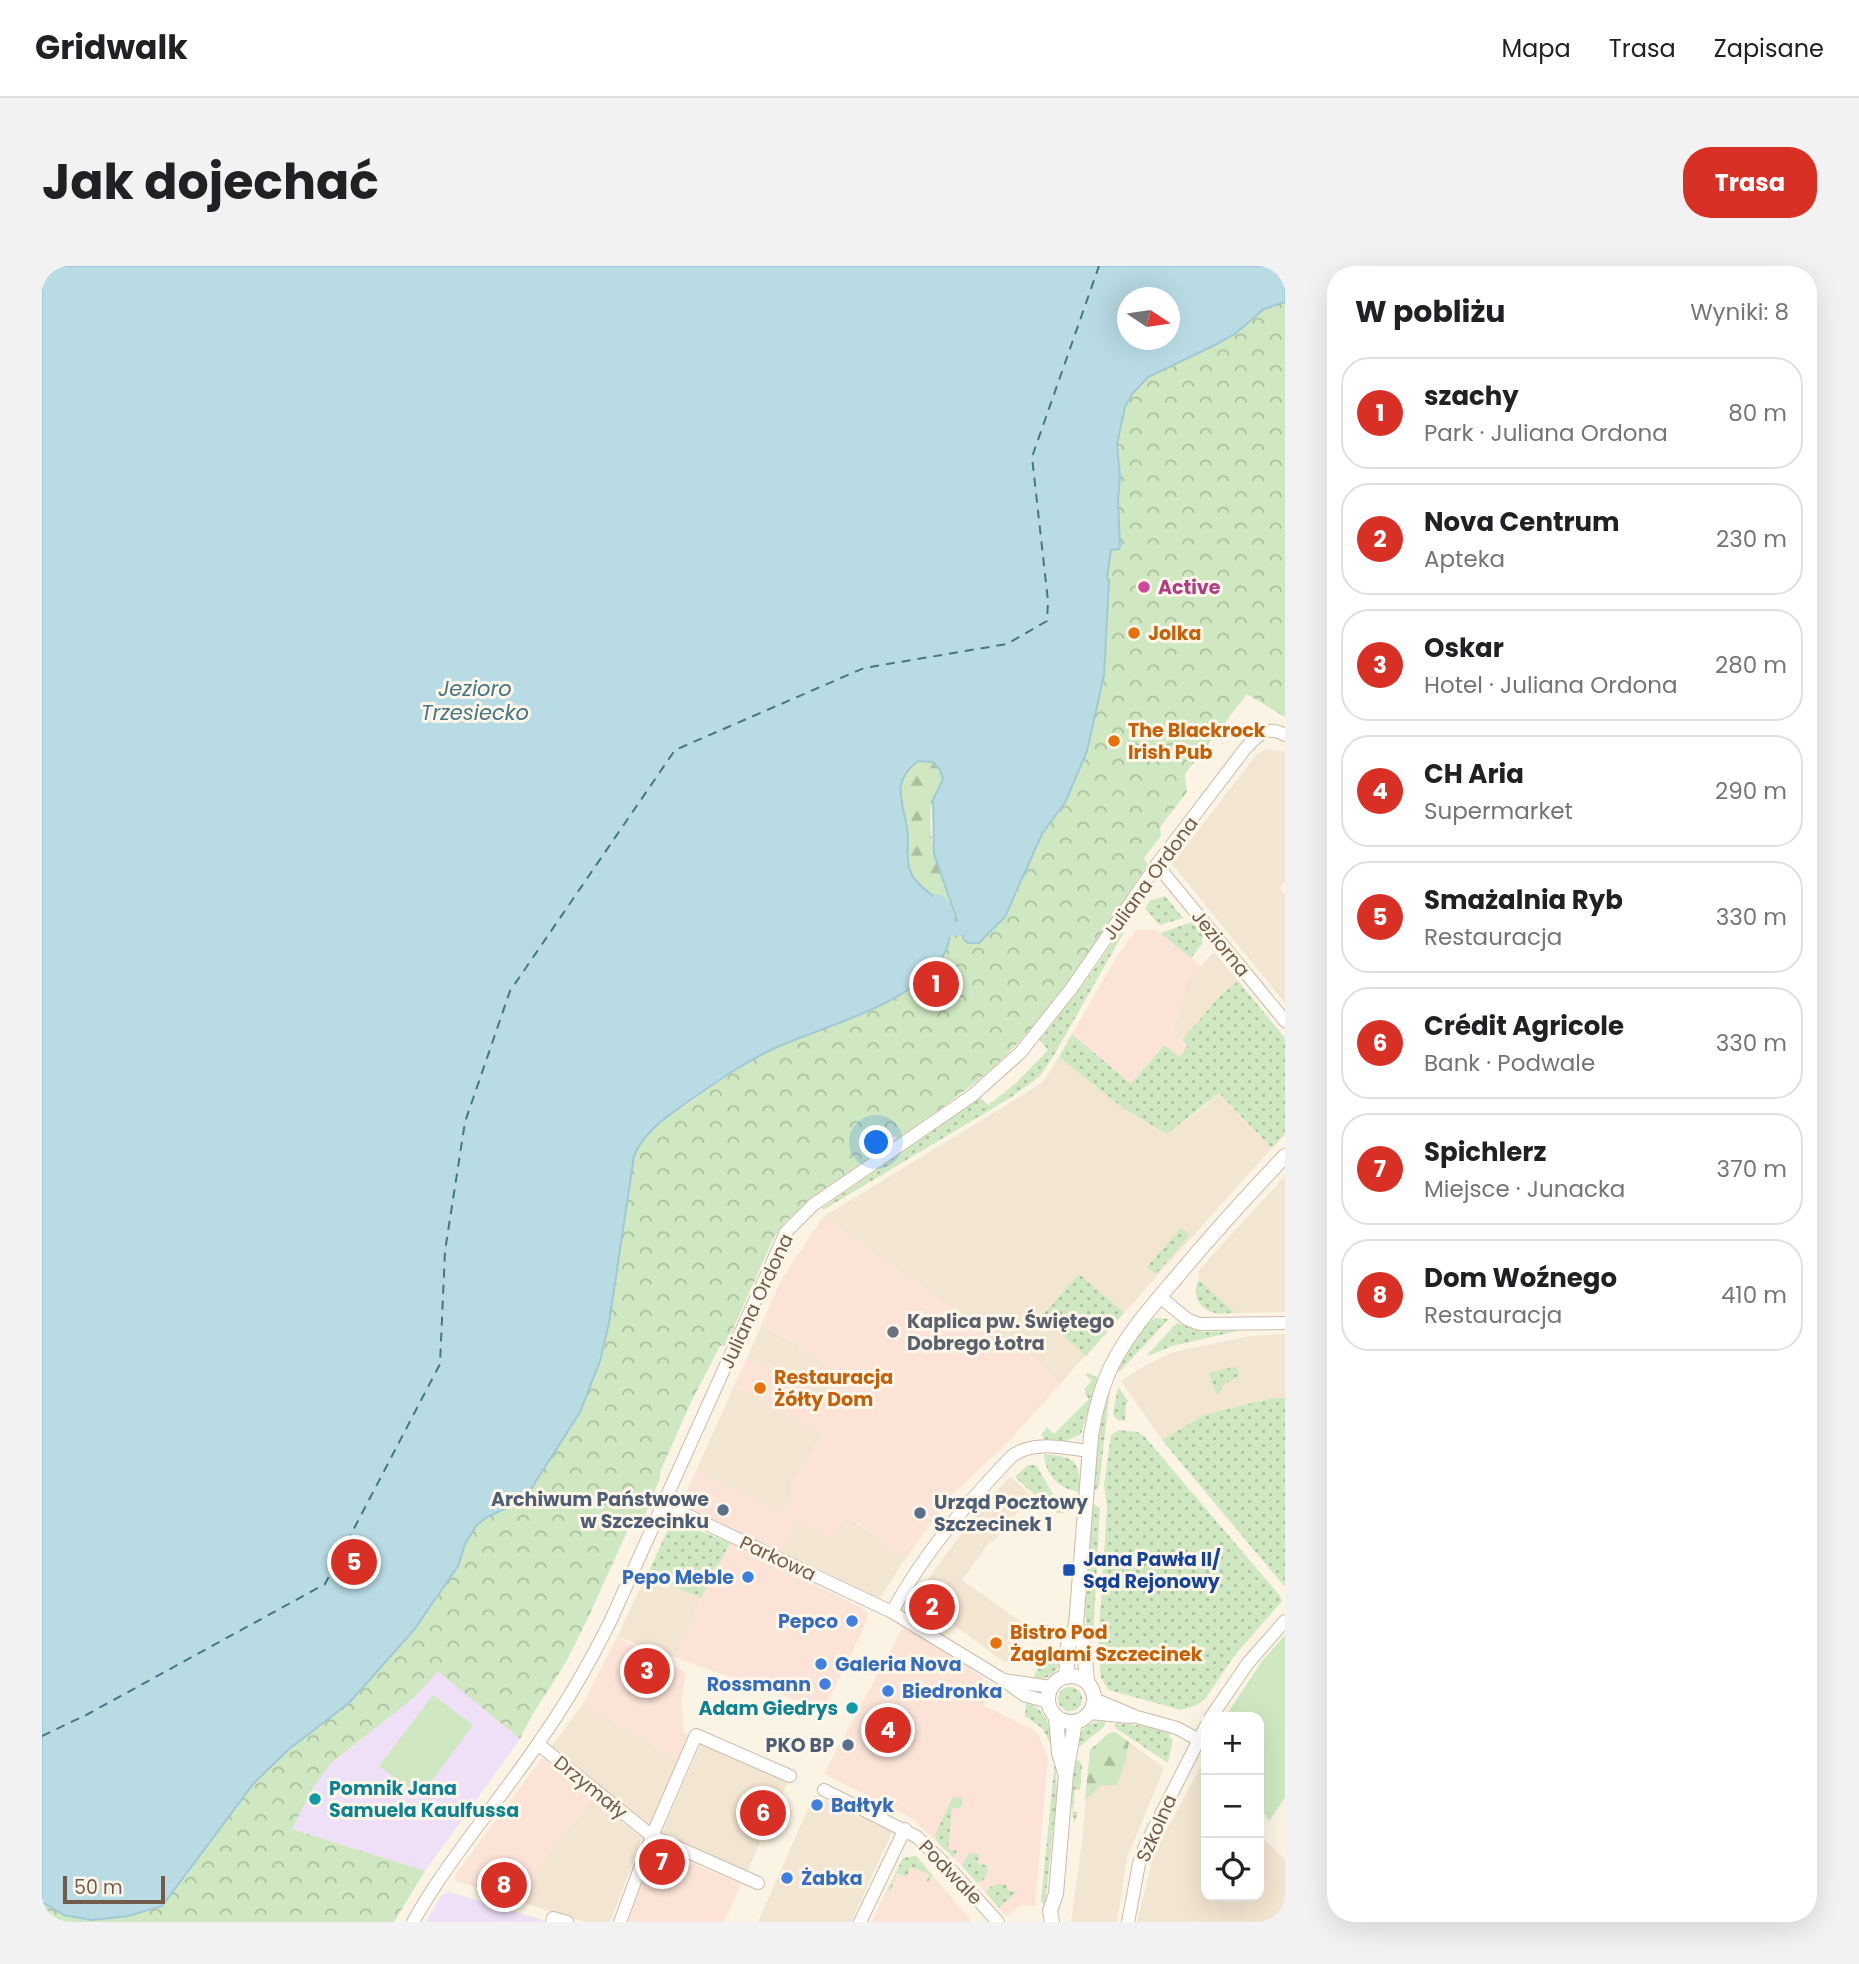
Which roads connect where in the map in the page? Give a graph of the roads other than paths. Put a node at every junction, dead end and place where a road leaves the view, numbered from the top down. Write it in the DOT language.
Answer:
graph roads {
  1 [pos="1285,735"];
  2 [pos="1157,865"];
  3 [pos="1285,1021"];
  4 [pos="1285,1156"];
  5 [pos="1160,1297"];
  6 [pos="1285,1323"];
  7 [pos="1089,1451"];
  8 [pos="663,1504"];
  9 [pos="892,1612"];
  10 [pos="1285,1621"];
  11 [pos="1076,1625"];
  12 [pos="1066,1677"];
  13 [pos="1087,1682"];
  14 [pos="1050,1695"];
  15 [pos="1092,1706"];
  16 [pos="1214,1712"];
  17 [pos="1056,1717"];
  18 [pos="1075,1722"];
  19 [pos="1201,1736"];
  20 [pos="1199,1740"];
  21 [pos="538,1744"];
  22 [pos="1066,1774"];
  23 [pos="790,1776"];
  24 [pos="824,1790"];
  25 [pos="905,1829"];
  26 [pos="652,1836"];
  27 [pos="758,1883"];
  28 [pos="552,1920"];
  29 [pos="413,1922"];
  30 [pos="567,1922"];
  31 [pos="620,1922"];
  32 [pos="860,1922"];
  33 [pos="998,1922"];
  34 [pos="1053,1922"];
  35 [pos="1128,1922"];
  1 -- 2 [label="street, Juliana Ordona"];
  2 -- 3 [label="street, Jeziorna"];
  2 -- 8 [label="street, Juliana Ordona"];
  4 -- 5 [label="street"];
  5 -- 6 [label="street"];
  5 -- 7 [label="street"];
  7 -- 9 [label="street"];
  7 -- 11 [label="street"];
  8 -- 9 [label="street, Parkowa"];
  8 -- 21 [label="street, Juliana Ordona"];
  9 -- 14 [label="street, Parkowa"];
  10 -- 16 [label="street"];
  11 -- 12 [label="street"];
  11 -- 13 [label="street"];
  12 -- 13 [label="street"];
  12 -- 14 [label="street"];
  13 -- 15 [label="street"];
  14 -- 17 [label="street"];
  15 -- 18 [label="street"];
  15 -- 20 [label="street"];
  17 -- 18 [label="street"];
  17 -- 22 [label="street"];
  18 -- 22 [label="street"];
  19 -- 20 [label="street, Szkolna"];
  20 -- 35 [label="street, Szkolna"];
  21 -- 26 [label="street, Drzymały"];
  21 -- 29 [label="street, Juliana Ordona"];
  22 -- 34 [label="street"];
  23 -- 26 [label="street"];
  24 -- 25 [label="street, Podwale"];
  25 -- 32 [label="street"];
  25 -- 33 [label="street, Podwale"];
  26 -- 27 [label="street, Drzymały"];
  26 -- 31 [label="street"];
  28 -- 30 [label="street"];
}
